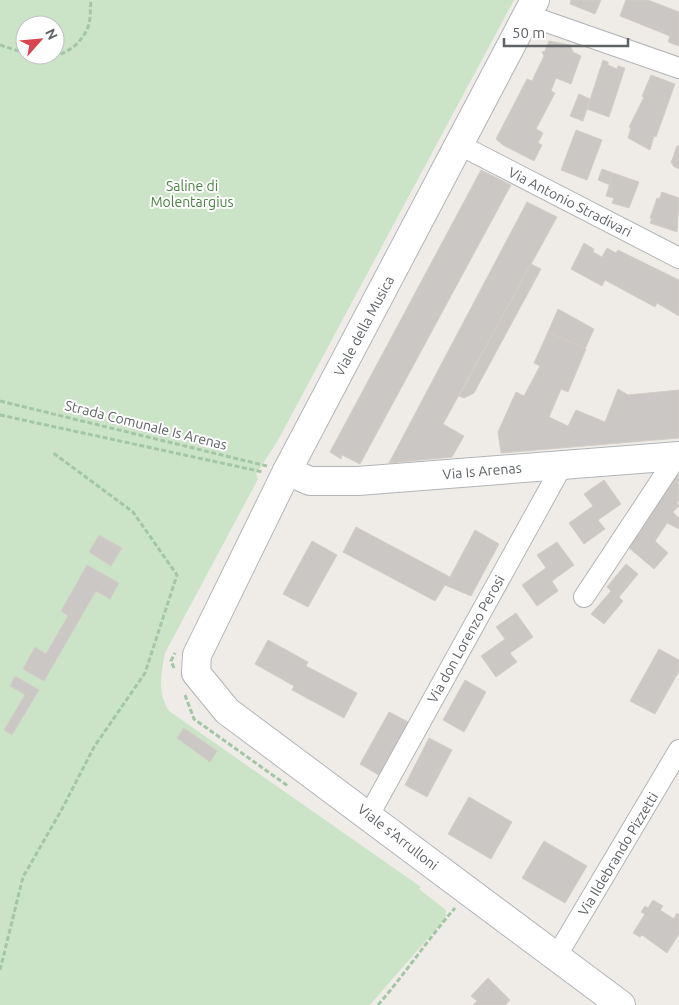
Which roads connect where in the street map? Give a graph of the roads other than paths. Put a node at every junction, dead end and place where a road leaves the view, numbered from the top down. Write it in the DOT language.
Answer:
graph roads {
  1 [pos="531,8"];
  2 [pos="679,68"];
  3 [pos="460,145"];
  4 [pos="679,258"];
  5 [pos="678,456"];
  6 [pos="563,464"];
  7 [pos="272,473"];
  8 [pos="584,597"];
  9 [pos="182,659"];
  10 [pos="679,750"];
  11 [pos="369,815"];
  12 [pos="556,957"];
  13 [pos="621,1005"];
  1 -- 2 [label="street"];
  1 -- 3 [label="street, Viale della Musica"];
  3 -- 4 [label="street, Via Antonio Stradivari"];
  3 -- 7 [label="street, Viale della Musica"];
  5 -- 6 [label="street, Via Is Arenas"];
  5 -- 8 [label="street"];
  6 -- 7 [label="street, Via Is Arenas"];
  6 -- 11 [label="street, Via don Lorenzo Perosi"];
  7 -- 9 [label="street, Viale della Musica"];
  9 -- 11 [label="street, Viale s'Arrulloni"];
  10 -- 12 [label="street, Via Ildebrando Pizzetti"];
  11 -- 12 [label="street, Viale s'Arrulloni"];
  12 -- 13 [label="street, Viale s'Arrulloni"];
}
